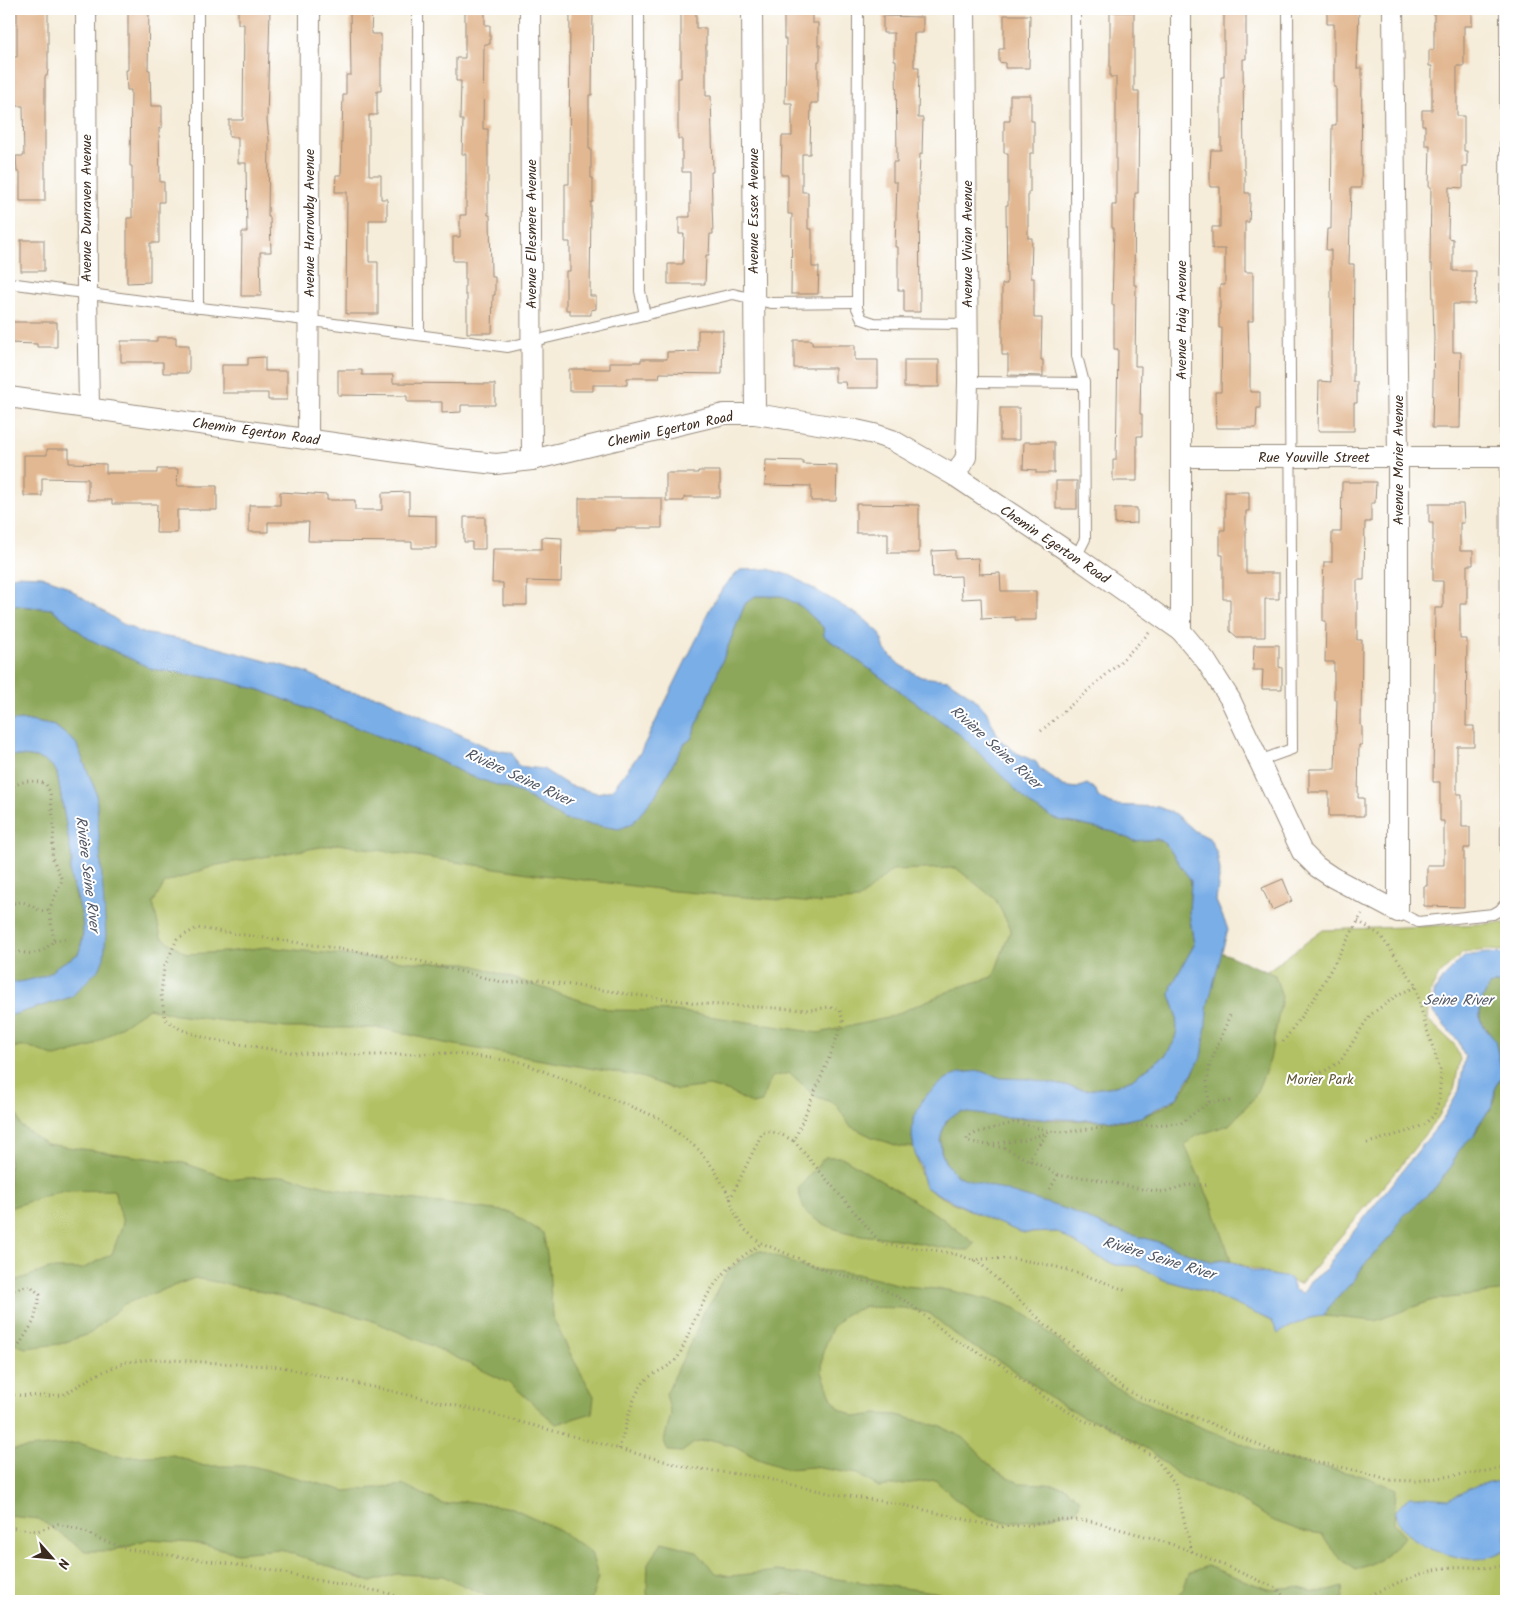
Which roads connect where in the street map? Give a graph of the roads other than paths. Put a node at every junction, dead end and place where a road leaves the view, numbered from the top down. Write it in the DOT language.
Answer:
graph roads {
  1 [pos="86,9"];
  2 [pos="198,9"];
  3 [pos="310,9"];
  4 [pos="418,9"];
  5 [pos="530,9"];
  6 [pos="639,9"];
  7 [pos="752,9"];
  8 [pos="858,9"];
  9 [pos="965,9"];
  10 [pos="1076,9"];
  11 [pos="1181,9"];
  12 [pos="1288,9"];
  13 [pos="1393,9"];
  14 [pos="1505,9"];
  15 [pos="9,283"];
  16 [pos="87,292"];
  17 [pos="753,298"];
  18 [pos="857,302"];
  19 [pos="198,308"];
  20 [pos="645,315"];
  21 [pos="309,321"];
  22 [pos="968,324"];
  23 [pos="419,335"];
  24 [pos="531,341"];
  25 [pos="968,382"];
  26 [pos="1084,383"];
  27 [pos="9,397"];
  28 [pos="89,407"];
  29 [pos="755,414"];
  30 [pos="308,438"];
  31 [pos="1181,457"];
  32 [pos="1291,457"];
  33 [pos="1398,457"];
  34 [pos="1506,457"];
  35 [pos="532,460"];
  36 [pos="955,476"];
  37 [pos="1076,557"];
  38 [pos="1182,631"];
  39 [pos="1259,762"];
  40 [pos="1398,912"];
  1 -- 16 [label="street, Avenue Dunraven Avenue"];
  2 -- 19 [label="lane"];
  3 -- 21 [label="street, Avenue Harrowby Avenue"];
  4 -- 23 [label="lane"];
  5 -- 24 [label="street, Avenue Ellesmere Avenue"];
  6 -- 20 [label="lane"];
  7 -- 17 [label="street, Avenue Essex Avenue"];
  8 -- 18 [label="lane"];
  9 -- 22 [label="street, Avenue Vivian Avenue"];
  10 -- 26 [label="lane"];
  11 -- 31 [label="street, Avenue Haig Avenue"];
  12 -- 32 [label="lane"];
  13 -- 33 [label="street, Avenue Morier Avenue"];
  14 -- 34 [label="lane"];
  15 -- 16 [label="lane"];
  16 -- 19 [label="lane"];
  16 -- 28 [label="street, Avenue Dunraven Avenue"];
  17 -- 18 [label="lane"];
  17 -- 20 [label="lane"];
  17 -- 29 [label="street, Avenue Essex Avenue"];
  18 -- 22 [label="lane"];
  19 -- 21 [label="lane"];
  20 -- 24 [label="lane"];
  21 -- 23 [label="lane"];
  21 -- 30 [label="street, Avenue Harrowby Avenue"];
  22 -- 25 [label="street, Avenue Vivian Avenue"];
  23 -- 24 [label="lane"];
  24 -- 35 [label="street, Avenue Ellesmere Avenue"];
  25 -- 26 [label="lane"];
  25 -- 36 [label="street, Avenue Vivian Avenue"];
  26 -- 37 [label="lane"];
  27 -- 28 [label="street, Chemin Egerton Road"];
  28 -- 30 [label="street, Chemin Egerton Road"];
  29 -- 35 [label="street, Chemin Egerton Road"];
  29 -- 36 [label="street, Chemin Egerton Road"];
  30 -- 35 [label="street, Chemin Egerton Road"];
  31 -- 32 [label="street, Rue Youville Street"];
  31 -- 38 [label="street, Avenue Haig Avenue"];
  32 -- 33 [label="street, Rue Youville Street"];
  32 -- 39 [label="lane"];
  33 -- 34 [label="street, Rue Youville Street"];
  33 -- 40 [label="street, Avenue Morier Avenue"];
  34 -- 40 [label="lane"];
  36 -- 37 [label="street, Chemin Egerton Road"];
  37 -- 38 [label="street, Chemin Egerton Road"];
  38 -- 39 [label="street, Chemin Egerton Road"];
  39 -- 40 [label="street, Chemin Egerton Road"];
}
